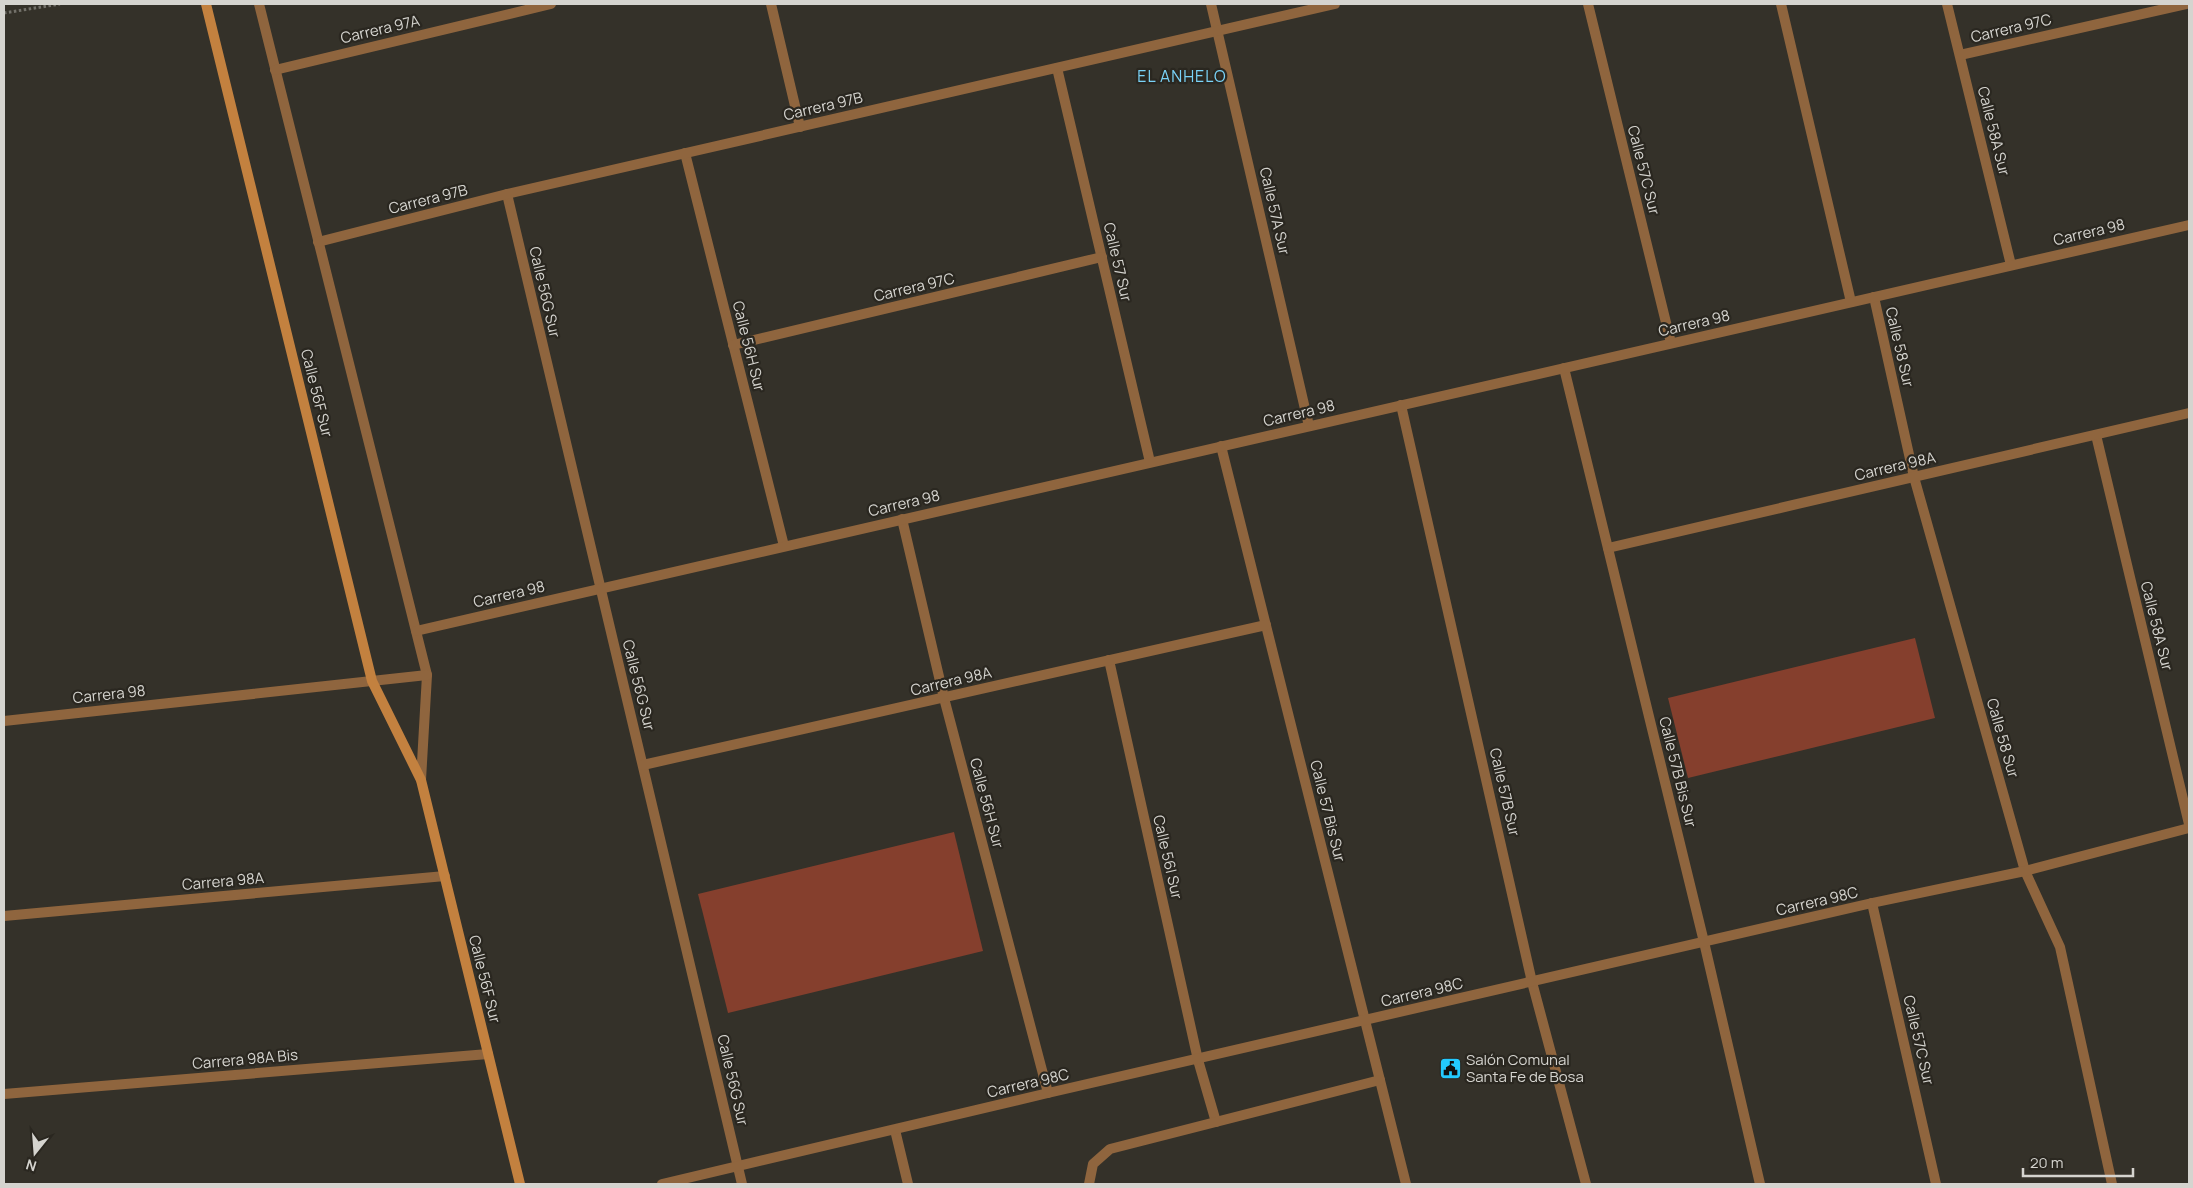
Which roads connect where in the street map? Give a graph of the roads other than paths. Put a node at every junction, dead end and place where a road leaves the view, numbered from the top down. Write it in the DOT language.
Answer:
graph roads {
  1 [pos="206,4"];
  2 [pos="259,4"];
  3 [pos="551,4"];
  4 [pos="771,4"];
  5 [pos="1211,4"];
  6 [pos="1334,4"];
  7 [pos="1588,4"];
  8 [pos="1781,4"];
  9 [pos="1947,4"];
  10 [pos="2186,4"];
  11 [pos="1218,31"];
  12 [pos="1960,55"];
  13 [pos="1057,68"];
  14 [pos="275,70"];
  15 [pos="800,127"];
  16 [pos="686,153"];
  17 [pos="506,194"];
  18 [pos="2189,225"];
  19 [pos="318,242"];
  20 [pos="1102,258"];
  21 [pos="2011,265"];
  22 [pos="1874,296"];
  23 [pos="1851,302"];
  24 [pos="1671,343"];
  25 [pos="733,345"];
  26 [pos="1564,368"];
  27 [pos="1401,405"];
  28 [pos="2189,413"];
  29 [pos="1309,426"];
  30 [pos="2096,435"];
  31 [pos="1221,446"];
  32 [pos="1150,462"];
  33 [pos="1914,477"];
  34 [pos="902,519"];
  35 [pos="784,546"];
  36 [pos="1608,548"];
  37 [pos="599,589"];
  38 [pos="1266,625"];
  39 [pos="416,630"];
  40 [pos="1110,660"];
  41 [pos="427,675"];
  42 [pos="372,681"];
  43 [pos="944,698"];
  44 [pos="4,720"];
  45 [pos="643,765"];
  46 [pos="421,780"];
  47 [pos="2189,826"];
  48 [pos="2025,871"];
  49 [pos="445,876"];
  50 [pos="1872,903"];
  51 [pos="4,916"];
  52 [pos="1704,942"];
  53 [pos="1532,982"];
  54 [pos="1365,1021"];
  55 [pos="488,1054"];
  56 [pos="1198,1060"];
  57 [pos="1380,1080"];
  58 [pos="1048,1093"];
  59 [pos="4,1094"];
  60 [pos="1216,1122"];
  61 [pos="895,1130"];
  62 [pos="738,1166"];
  63 [pos="520,1184"];
  64 [pos="662,1184"];
  65 [pos="742,1184"];
  66 [pos="908,1184"];
  67 [pos="1089,1184"];
  68 [pos="1406,1184"];
  69 [pos="1586,1184"];
  70 [pos="1760,1184"];
  71 [pos="1936,1184"];
  72 [pos="2112,1184"];
  1 -- 42 [label="street, Calle 56F Sur"];
  2 -- 14 [label="street, Calle 56F Sur"];
  3 -- 14 [label="street, Carrera 97A"];
  4 -- 15 [label="street"];
  5 -- 11 [label="street, Calle 57A Sur"];
  6 -- 11 [label="street, Carrera 97B"];
  7 -- 24 [label="street, Calle 57C Sur"];
  8 -- 23 [label="street"];
  9 -- 12 [label="street, Calle 58A Sur"];
  10 -- 12 [label="street, Carrera 97C"];
  11 -- 13 [label="street, Carrera 97B"];
  11 -- 29 [label="street, Calle 57A Sur"];
  12 -- 21 [label="street, Calle 58A Sur"];
  13 -- 15 [label="street, Carrera 97B"];
  13 -- 20 [label="street, Calle 57 Sur"];
  14 -- 19 [label="street, Calle 56F Sur"];
  15 -- 16 [label="street, Carrera 97B"];
  16 -- 17 [label="street, Carrera 97B"];
  16 -- 25 [label="street, Calle 56H Sur"];
  17 -- 19 [label="street, Carrera 97B"];
  17 -- 37 [label="street, Calle 56G Sur"];
  18 -- 21 [label="street, Carrera 98"];
  19 -- 39 [label="street, Calle 56F Sur"];
  20 -- 25 [label="street, Carrera 97C"];
  20 -- 32 [label="street, Calle 57 Sur"];
  21 -- 22 [label="street, Carrera 98"];
  22 -- 23 [label="street, Carrera 98"];
  22 -- 33 [label="street, Calle 58 Sur"];
  23 -- 24 [label="street, Carrera 98"];
  24 -- 26 [label="street, Carrera 98"];
  25 -- 35 [label="street, Calle 56H Sur"];
  26 -- 27 [label="street, Carrera 98"];
  26 -- 36 [label="street, Calle 57B Bis Sur"];
  27 -- 29 [label="street, Carrera 98"];
  27 -- 53 [label="street, Calle 57B Sur"];
  28 -- 30 [label="street, Carrera 98A"];
  29 -- 31 [label="street, Carrera 98"];
  30 -- 33 [label="street, Carrera 98A"];
  30 -- 47 [label="street, Calle 58A Sur"];
  31 -- 32 [label="street, Carrera 98"];
  31 -- 38 [label="street, Calle 57 Bis Sur"];
  32 -- 34 [label="street, Carrera 98"];
  33 -- 36 [label="street, Carrera 98A"];
  33 -- 48 [label="street, Calle 58 Sur"];
  34 -- 35 [label="street, Carrera 98"];
  34 -- 43 [label="street, Calle 56H Sur"];
  35 -- 37 [label="street, Carrera 98"];
  36 -- 52 [label="street, Calle 57B Bis Sur"];
  37 -- 39 [label="street, Carrera 98"];
  37 -- 45 [label="street, Calle 56G Sur"];
  38 -- 40 [label="street, Carrera 98A"];
  38 -- 54 [label="street, Calle 57 Bis Sur"];
  39 -- 41 [label="street, Calle 56F Sur"];
  40 -- 43 [label="street, Carrera 98A"];
  40 -- 56 [label="street, Calle 56I Sur"];
  41 -- 42 [label="street, Carrera 98"];
  41 -- 46 [label="street, Calle 56F Sur"];
  42 -- 44 [label="street, Carrera 98"];
  42 -- 46 [label="street, Calle 56F Sur"];
  43 -- 45 [label="street, Carrera 98A"];
  43 -- 58 [label="street, Calle 56H Sur"];
  45 -- 62 [label="street, Calle 56G Sur"];
  46 -- 49 [label="street, Calle 56F Sur"];
  47 -- 48 [label="street, Carrera 98C"];
  48 -- 50 [label="street, Carrera 98C"];
  48 -- 72 [label="street, Calle 58 Sur"];
  49 -- 51 [label="street, Carrera 98A"];
  49 -- 55 [label="street, Calle 56F Sur"];
  50 -- 52 [label="street, Carrera 98C"];
  50 -- 71 [label="street, Calle 57C Sur"];
  52 -- 53 [label="street, Carrera 98C"];
  52 -- 70 [label="street, Calle 57B Bis Sur"];
  53 -- 54 [label="street, Carrera 98C"];
  53 -- 69 [label="street, Calle 57B Sur"];
  54 -- 56 [label="street, Carrera 98C"];
  54 -- 57 [label="street, Calle 57 Bis Sur"];
  55 -- 59 [label="street, Carrera 98A Bis"];
  55 -- 63 [label="street, Calle 56F Sur"];
  56 -- 58 [label="street, Carrera 98C"];
  56 -- 60 [label="street, Calle 56I Sur"];
  57 -- 60 [label="street"];
  57 -- 68 [label="street, Calle 57 Bis Sur"];
  58 -- 61 [label="street, Carrera 98C"];
  60 -- 67 [label="street"];
  61 -- 62 [label="street, Carrera 98C"];
  61 -- 66 [label="street"];
  62 -- 64 [label="street, Carrera 98C"];
  62 -- 65 [label="street, Calle 56G Sur"];
}
